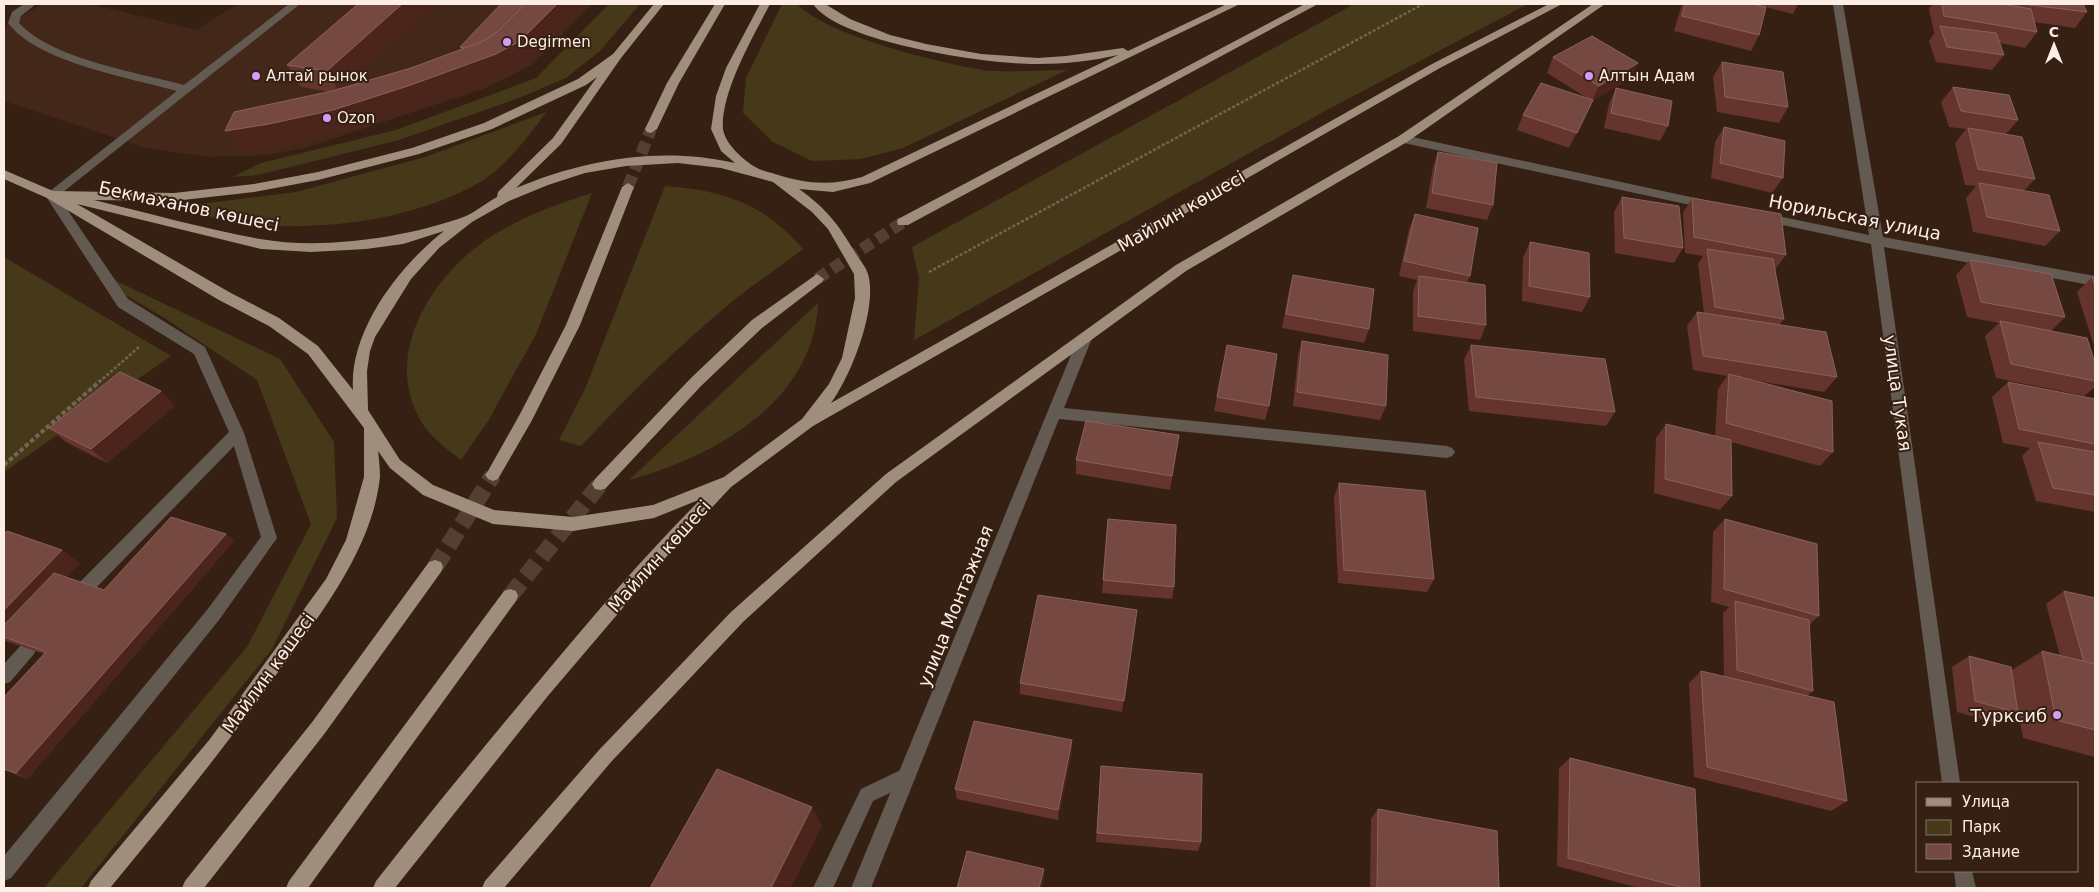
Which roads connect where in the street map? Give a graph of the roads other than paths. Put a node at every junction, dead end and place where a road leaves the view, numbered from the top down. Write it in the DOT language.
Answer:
graph roads {
  1 [pos="30,4"];
  2 [pos="295,4"];
  3 [pos="659,4"];
  4 [pos="720,4"];
  5 [pos="765,4"];
  6 [pos="818,4"];
  7 [pos="1235,4"];
  8 [pos="1313,4"];
  9 [pos="1556,4"];
  10 [pos="1600,4"];
  11 [pos="1838,4"];
  12 [pos="1154,44"];
  13 [pos="617,56"];
  14 [pos="184,89"];
  15 [pos="652,129"];
  16 [pos="1403,139"];
  17 [pos="754,172"];
  18 [pos="4,174"];
  19 [pos="778,180"];
  20 [pos="628,188"];
  21 [pos="51,195"];
  22 [pos="494,203"];
  23 [pos="1722,208"];
  24 [pos="1751,214"];
  25 [pos="466,220"];
  26 [pos="902,222"];
  27 [pos="1877,241"];
  28 [pos="817,279"];
  29 [pos="2095,281"];
  30 [pos="1084,338"];
  31 [pos="361,411"];
  32 [pos="1054,413"];
  33 [pos="807,424"];
  34 [pos="370,428"];
  35 [pos="237,433"];
  36 [pos="1447,452"];
  37 [pos="493,475"];
  38 [pos="729,481"];
  39 [pos="600,484"];
  40 [pos="435,567"];
  41 [pos="86,587"];
  42 [pos="510,596"];
  43 [pos="28,649"];
  44 [pos="4,676"];
  45 [pos="907,776"];
  46 [pos="1951,782"];
  47 [pos="5,864"];
  48 [pos="1963,872"];
  49 [pos="98,888"];
  50 [pos="192,888"];
  51 [pos="296,888"];
  52 [pos="383,888"];
  53 [pos="492,888"];
  54 [pos="823,888"];
  55 [pos="861,888"];
  56 [pos="1966,888"];
  1 -- 14 [label="street"];
  2 -- 14 [label="street"];
  3 -- 13 [label="main road"];
  4 -- 15 [label="main road"];
  5 -- 17 [label="main road"];
  6 -- 12 [label="main road"];
  7 -- 12 [label="main road"];
  8 -- 26 [label="main road"];
  9 -- 33 [label="main road, Майлин көшесі"];
  10 -- 16 [label="main road"];
  11 -- 27 [label="street, улица Тукая"];
  12 -- 19 [label="main road"];
  13 -- 21 [label="main road"];
  13 -- 22 [label="main road"];
  14 -- 21 [label="street"];
  16 -- 23 [label="street"];
  16 -- 30 [label="main road"];
  17 -- 19 [label="main road"];
  17 -- 22 [label="main road"];
  18 -- 21 [label="main road, Бекмаханов көшесі"];
  19 -- 33 [label="main road"];
  20 -- 37 [label="main road"];
  21 -- 25 [label="main road, Бекмаханов көшесі"];
  21 -- 31 [label="main road, Бекмаханов көшесі"];
  21 -- 35 [label="street"];
  22 -- 25 [label="main road"];
  24 -- 27 [label="street, Норильская улица"];
  25 -- 31 [label="main road"];
  27 -- 29 [label="street, Норильская улица"];
  27 -- 46 [label="street, улица Тукая"];
  28 -- 39 [label="main road"];
  30 -- 32 [label="street, улица Монтажная"];
  30 -- 53 [label="main road"];
  31 -- 34 [label="main road, Бекмаханов көшесі"];
  32 -- 36 [label="street"];
  32 -- 45 [label="street, улица Монтажная"];
  33 -- 38 [label="main road"];
  34 -- 38 [label="main road, Бекмаханов көшесі"];
  34 -- 49 [label="main road, Майлин көшесі"];
  35 -- 41 [label="street"];
  35 -- 47 [label="street"];
  38 -- 52 [label="main road, Майлин көшесі"];
  40 -- 50 [label="main road"];
  42 -- 51 [label="main road"];
  43 -- 44 [label="street"];
  45 -- 54 [label="street"];
  45 -- 55 [label="street, улица Монтажная"];
  48 -- 56 [label="street"];
}
